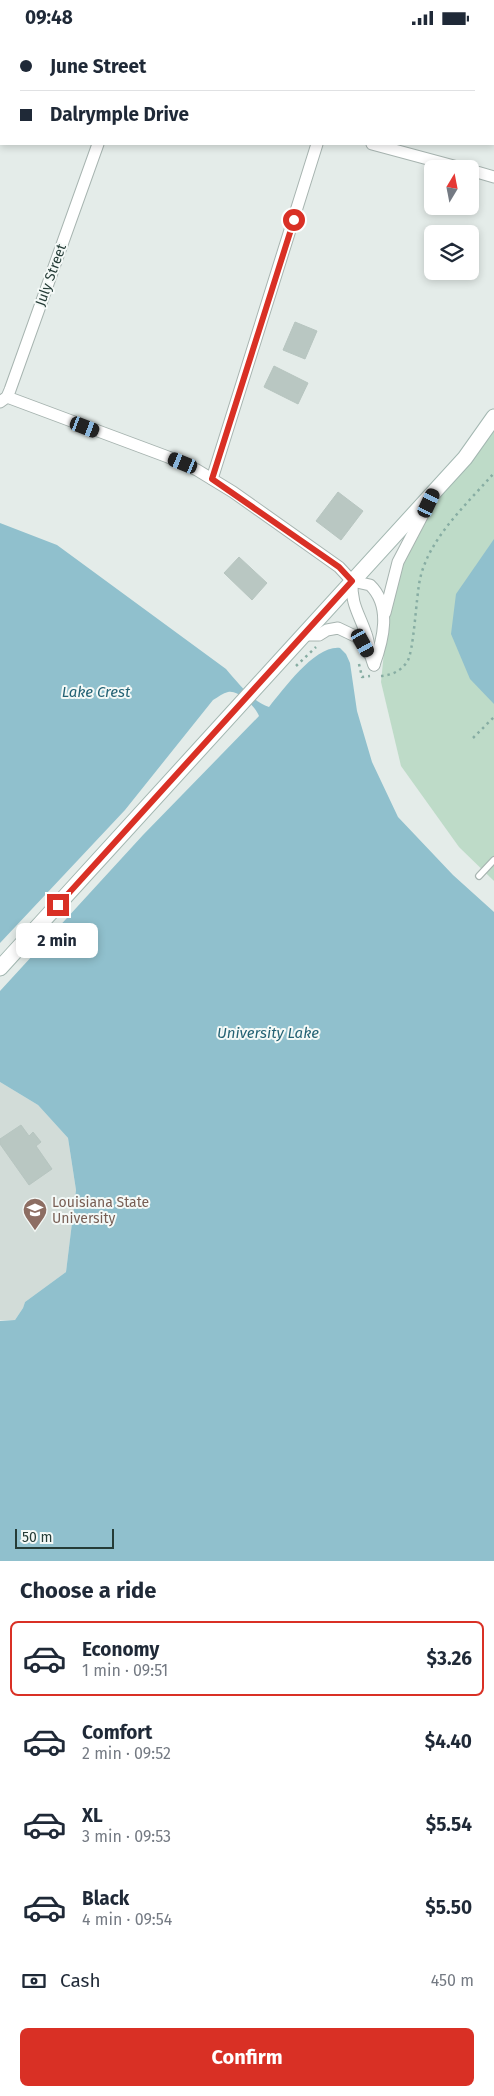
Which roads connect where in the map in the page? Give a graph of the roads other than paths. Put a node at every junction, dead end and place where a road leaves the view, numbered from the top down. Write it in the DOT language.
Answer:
graph roads {
  1 [pos="98,145"];
  2 [pos="317,145"];
  3 [pos="376,145"];
  4 [pos="432,160"];
  5 [pos="479,173"];
  6 [pos="494,177"];
  7 [pos="3,400"];
  8 [pos="494,417"];
  9 [pos="212,479"];
  10 [pos="434,493"];
  11 [pos="352,581"];
  12 [pos="383,622"];
  13 [pos="302,635"];
  14 [pos="370,656"];
  15 [pos="494,860"];
  16 [pos="479,876"];
  17 [pos="0,968"];
  1 -- 7 [label="street, July Street"];
  2 -- 9 [label="street"];
  3 -- 4 [label="street"];
  5 -- 6 [label="street"];
  7 -- 9 [label="street"];
  8 -- 10 [label="street"];
  9 -- 11 [label="street"];
  10 -- 11 [label="street"];
  10 -- 12 [label="street"];
  11 -- 12 [label="street"];
  11 -- 13 [label="street"];
  11 -- 14 [label="street"];
  12 -- 14 [label="street"];
  13 -- 14 [label="street"];
  13 -- 17 [label="street"];
  15 -- 16 [label="lane"];
}
